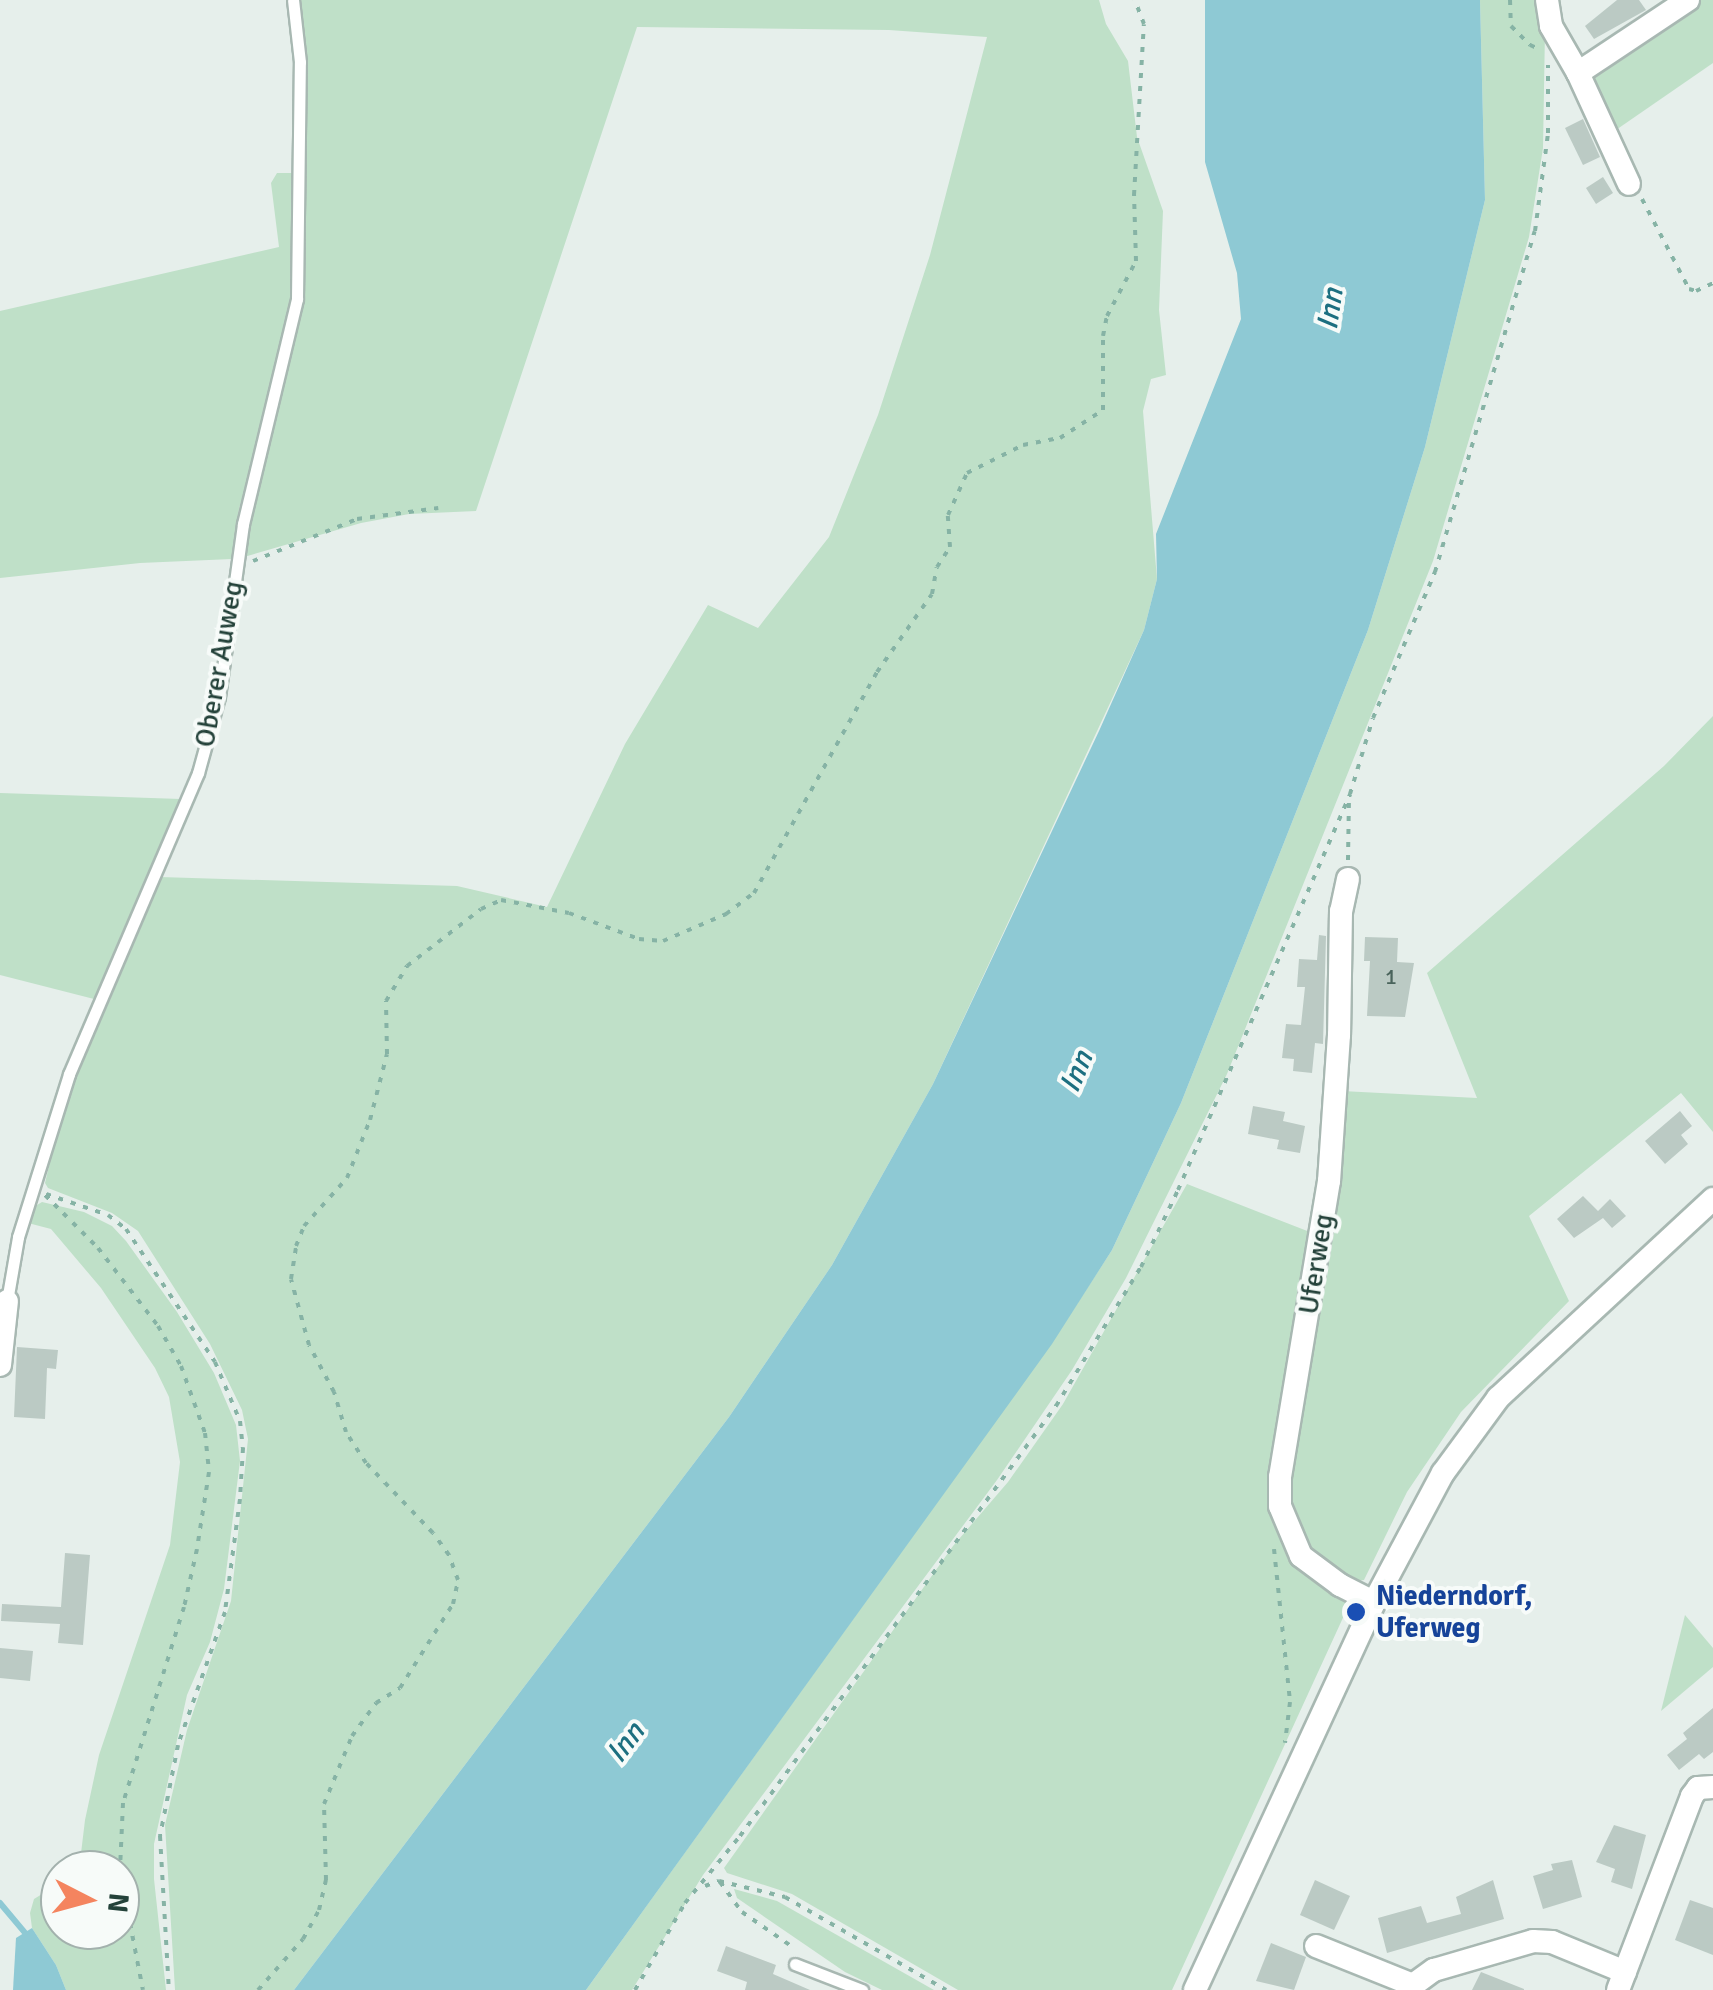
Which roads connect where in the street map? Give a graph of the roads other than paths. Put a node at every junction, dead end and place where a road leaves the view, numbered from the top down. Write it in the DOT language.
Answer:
graph roads {
  1 [pos="293,0"];
  2 [pos="1547,0"];
  3 [pos="1688,0"];
  4 [pos="1578,73"];
  5 [pos="1629,184"];
  6 [pos="1348,879"];
  7 [pos="1713,1199"];
  8 [pos="8,1301"];
  9 [pos="0,1365"];
  10 [pos="1374,1602"];
  11 [pos="1708,1787"];
  12 [pos="1316,1946"];
  13 [pos="795,1964"];
  14 [pos="1622,1981"];
  15 [pos="1412,1988"];
  16 [pos="862,1990"];
  17 [pos="1195,1990"];
  1 -- 8 [label="lane, Oberer Auweg"];
  2 -- 4 [label="street"];
  3 -- 4 [label="street"];
  4 -- 5 [label="street"];
  6 -- 10 [label="street, Uferweg"];
  7 -- 10 [label="street"];
  8 -- 9 [label="street"];
  10 -- 17 [label="street"];
  11 -- 14 [label="street"];
  12 -- 15 [label="street"];
  13 -- 16 [label="lane"];
  14 -- 15 [label="street"];
}
